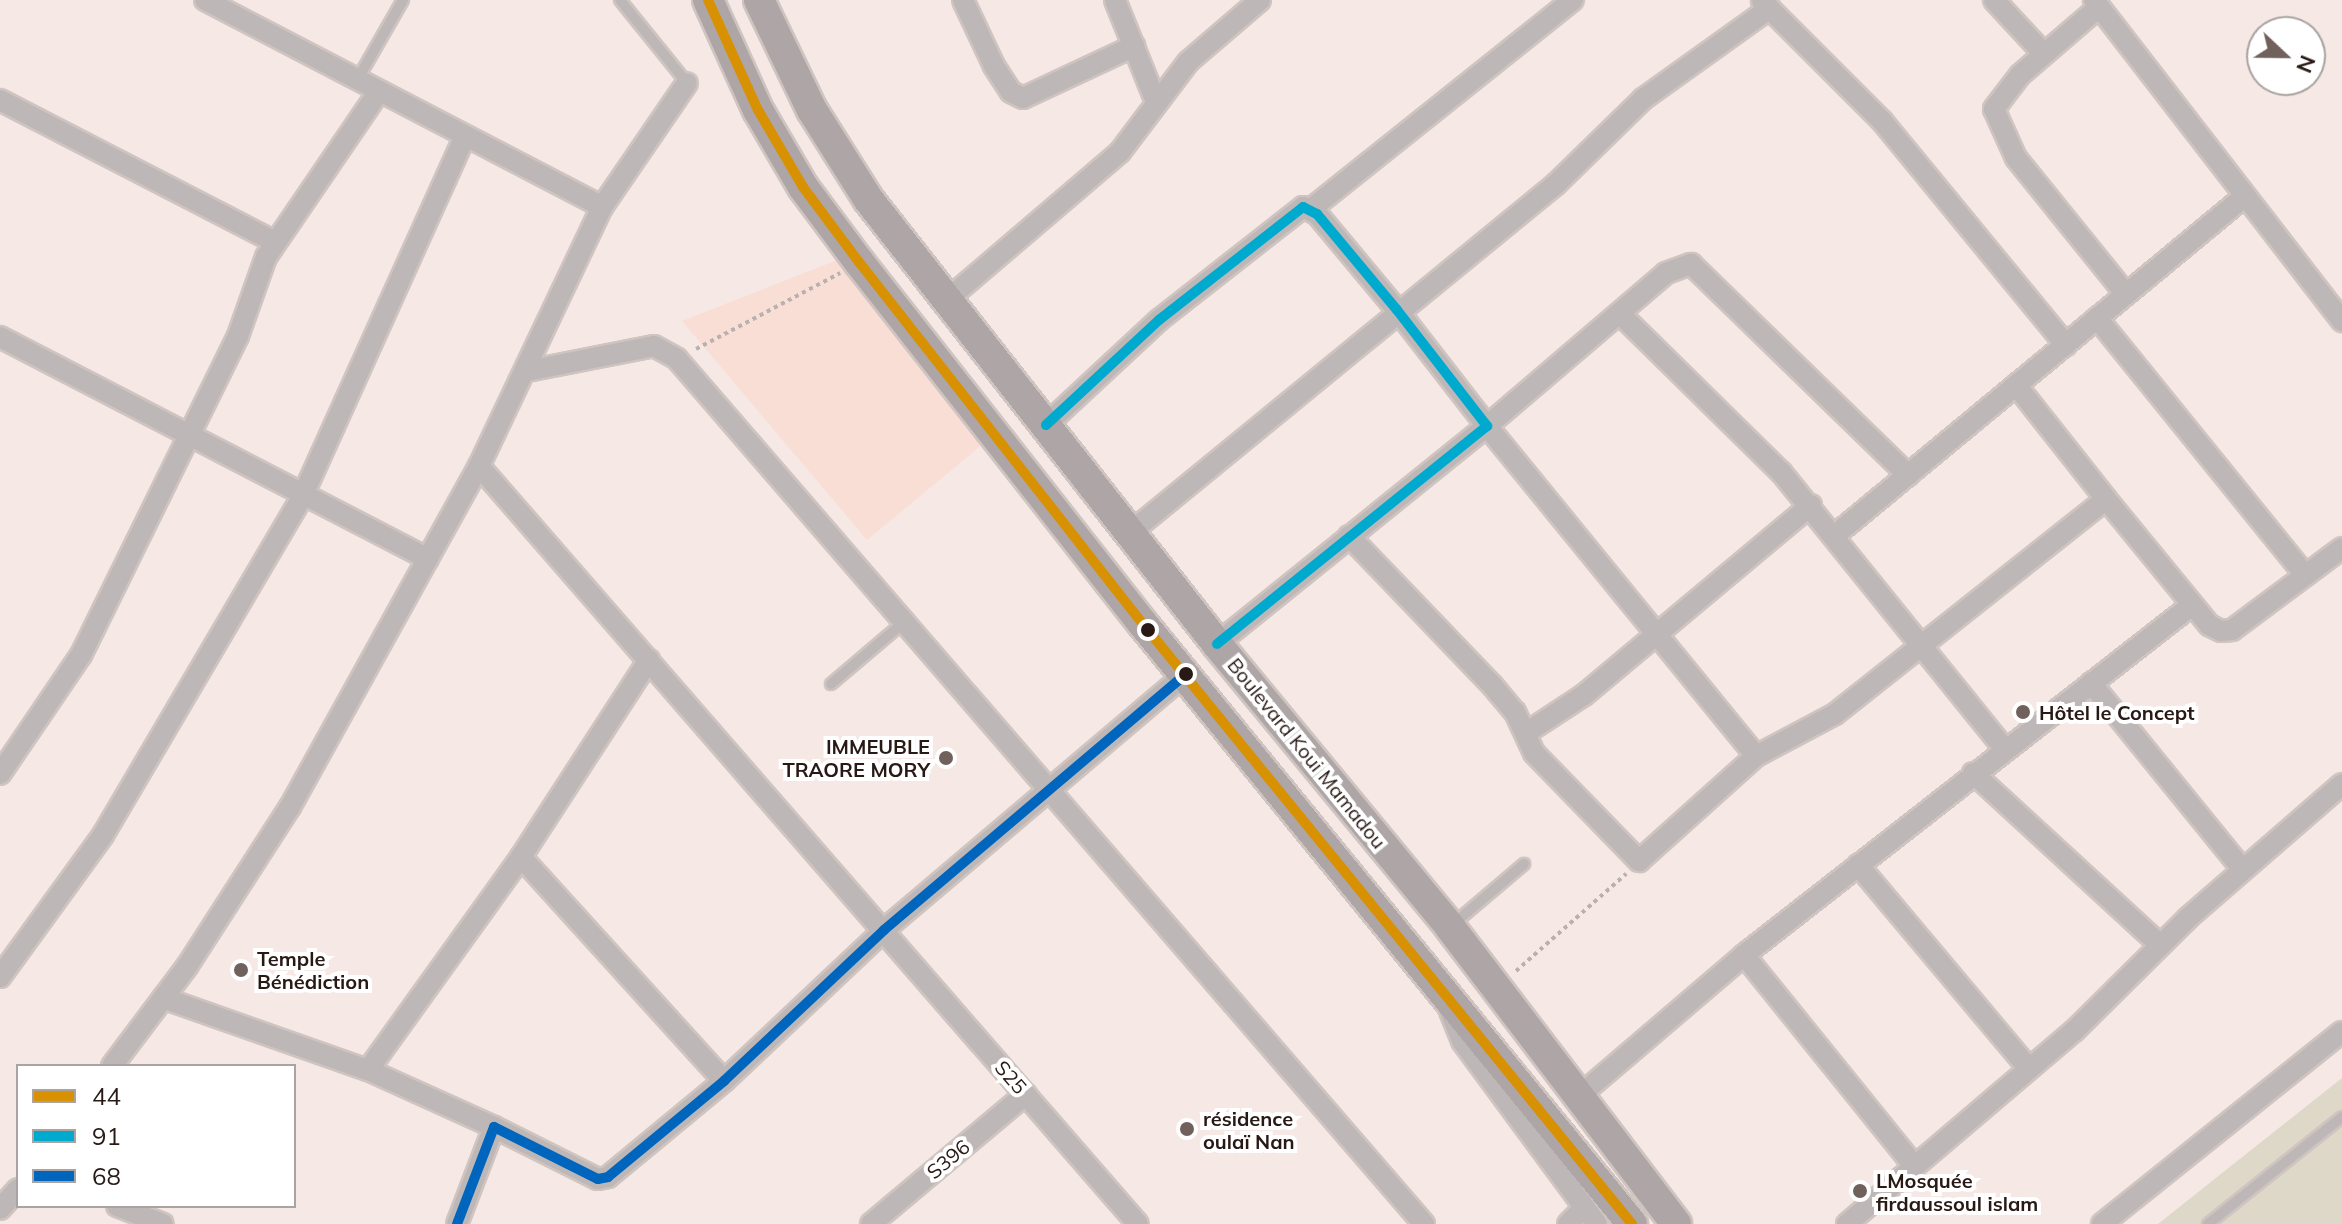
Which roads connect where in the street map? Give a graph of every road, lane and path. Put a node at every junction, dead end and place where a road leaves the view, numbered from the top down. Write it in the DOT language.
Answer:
graph roads {
  1 [pos="205,0"];
  2 [pos="403,0"];
  3 [pos="620,0"];
  4 [pos="708,0"];
  5 [pos="759,0"];
  6 [pos="963,0"];
  7 [pos="1115,0"];
  8 [pos="1260,0"];
  9 [pos="1573,0"];
  10 [pos="1994,0"];
  11 [pos="1765,4"];
  12 [pos="2096,4"];
  13 [pos="1134,46"];
  14 [pos="2043,53"];
  15 [pos="356,82"];
  16 [pos="687,83"];
  17 [pos="377,94"];
  18 [pos="0,100"];
  19 [pos="1156,102"];
  20 [pos="464,138"];
  21 [pos="2245,196"];
  22 [pos="602,207"];
  23 [pos="1311,209"];
  24 [pos="275,242"];
  25 [pos="859,262"];
  26 [pos="2124,292"];
  27 [pos="948,299"];
  28 [pos="1397,310"];
  29 [pos="1621,315"];
  30 [pos="2097,318"];
  31 [pos="2342,321"];
  32 [pos="0,337"];
  33 [pos="2066,345"];
  34 [pos="677,359"];
  35 [pos="527,371"];
  36 [pos="2016,385"];
  37 [pos="1046,425"];
  38 [pos="1487,426"];
  39 [pos="189,436"];
  40 [pos="479,466"];
  41 [pos="1908,475"];
  42 [pos="303,495"];
  43 [pos="2106,499"];
  44 [pos="1811,505"];
  45 [pos="1131,532"];
  46 [pos="1349,536"];
  47 [pos="1834,536"];
  48 [pos="2339,556"];
  49 [pos="428,559"];
  50 [pos="2305,575"];
  51 [pos="2192,605"];
  52 [pos="904,622"];
  53 [pos="1653,633"];
  54 [pos="1923,641"];
  55 [pos="1217,644"];
  56 [pos="649,660"];
  57 [pos="1186,674"];
  58 [pos="2091,683"];
  59 [pos="831,684"];
  60 [pos="1526,733"];
  61 [pos="2004,748"];
  62 [pos="1756,756"];
  63 [pos="1973,773"];
  64 [pos="0,774"];
  65 [pos="2342,784"];
  66 [pos="1052,793"];
  67 [pos="521,857"];
  68 [pos="1639,861"];
  69 [pos="1524,864"];
  70 [pos="1858,865"];
  71 [pos="2242,869"];
  72 [pos="1450,927"];
  73 [pos="884,930"];
  74 [pos="2160,945"];
  75 [pos="1744,955"];
  76 [pos="0,977"];
  77 [pos="1440,985"];
  78 [pos="1497,988"];
  79 [pos="163,998"];
  80 [pos="2342,1032"];
  81 [pos="114,1064"];
  82 [pos="2029,1069"];
  83 [pos="368,1070"];
  84 [pos="724,1081"];
  85 [pos="1026,1094"];
  86 [pos="1578,1097"];
  87 [pos="2342,1117"];
  88 [pos="494,1127"];
  89 [pos="1914,1166"];
  90 [pos="16,1191"];
  91 [pos="122,1208"];
  92 [pos="0,1209"];
  93 [pos="1591,1216"];
  94 [pos="163,1224"];
  95 [pos="457,1224"];
  96 [pos="871,1224"];
  97 [pos="1138,1224"];
  98 [pos="1424,1224"];
  99 [pos="1568,1224"];
  100 [pos="1632,1224"];
  101 [pos="1676,1224"];
  102 [pos="1847,1224"];
  103 [pos="2102,1224"];
  104 [pos="2208,1224"];
  1 -- 15 [label="street"];
  2 -- 15 [label="lane"];
  3 -- 16 [label="lane"];
  4 -- 25 [label="main road"];
  5 -- 27 [label="main road, Boulevard Koui Mamadou"];
  6 -- 13 [label="street"];
  7 -- 13 [label="street"];
  8 -- 19 [label="street"];
  9 -- 23 [label="street"];
  10 -- 14 [label="street"];
  11 -- 28 [label="street"];
  11 -- 33 [label="street"];
  12 -- 14 [label="street"];
  12 -- 21 [label="street"];
  13 -- 19 [label="street"];
  14 -- 26 [label="street"];
  15 -- 17 [label="street"];
  16 -- 22 [label="street"];
  17 -- 20 [label="street"];
  17 -- 24 [label="street"];
  18 -- 24 [label="street"];
  19 -- 27 [label="street"];
  20 -- 22 [label="street"];
  20 -- 42 [label="street"];
  21 -- 26 [label="street"];
  21 -- 31 [label="street"];
  22 -- 35 [label="street"];
  23 -- 28 [label="street"];
  23 -- 37 [label="street"];
  24 -- 39 [label="street"];
  25 -- 34 [label="path"];
  25 -- 57 [label="main road"];
  26 -- 30 [label="street"];
  27 -- 37 [label="main road, Boulevard Koui Mamadou"];
  28 -- 38 [label="street"];
  28 -- 45 [label="street"];
  29 -- 38 [label="street"];
  29 -- 41 [label="street"];
  29 -- 44 [label="street"];
  30 -- 33 [label="street"];
  30 -- 50 [label="street"];
  32 -- 39 [label="street"];
  33 -- 36 [label="street"];
  34 -- 35 [label="street"];
  34 -- 52 [label="street"];
  35 -- 40 [label="street"];
  36 -- 41 [label="street"];
  36 -- 43 [label="street"];
  37 -- 45 [label="main road, Boulevard Koui Mamadou"];
  38 -- 46 [label="street"];
  38 -- 53 [label="street"];
  39 -- 42 [label="street"];
  39 -- 64 [label="street"];
  40 -- 49 [label="street"];
  40 -- 56 [label="street, S25"];
  41 -- 47 [label="street"];
  42 -- 49 [label="street"];
  42 -- 76 [label="street"];
  43 -- 51 [label="street"];
  43 -- 54 [label="street"];
  44 -- 47 [label="street"];
  44 -- 53 [label="street"];
  45 -- 55 [label="main road, Boulevard Koui Mamadou"];
  46 -- 55 [label="street"];
  46 -- 60 [label="street"];
  47 -- 54 [label="street"];
  48 -- 50 [label="street"];
  49 -- 79 [label="street"];
  50 -- 51 [label="street"];
  51 -- 58 [label="street"];
  52 -- 59 [label="lane"];
  52 -- 66 [label="street"];
  53 -- 60 [label="street"];
  53 -- 62 [label="street"];
  54 -- 61 [label="street"];
  54 -- 62 [label="street"];
  55 -- 72 [label="main road, Boulevard Koui Mamadou"];
  56 -- 67 [label="street"];
  56 -- 73 [label="street, S25"];
  57 -- 66 [label="street"];
  57 -- 77 [label="main road"];
  58 -- 61 [label="street"];
  58 -- 71 [label="street"];
  60 -- 68 [label="street"];
  61 -- 63 [label="street"];
  62 -- 68 [label="street"];
  63 -- 70 [label="street"];
  63 -- 74 [label="street"];
  65 -- 71 [label="street"];
  66 -- 73 [label="street"];
  66 -- 98 [label="street"];
  67 -- 83 [label="street"];
  67 -- 84 [label="street"];
  68 -- 78 [label="path"];
  69 -- 72 [label="lane"];
  70 -- 75 [label="street"];
  70 -- 82 [label="street"];
  71 -- 74 [label="street"];
  72 -- 78 [label="main road, Boulevard Koui Mamadou"];
  73 -- 84 [label="street"];
  73 -- 85 [label="street, S25"];
  74 -- 82 [label="street"];
  75 -- 86 [label="street"];
  75 -- 89 [label="street"];
  77 -- 93 [label="street"];
  77 -- 100 [label="main road"];
  78 -- 86 [label="main road, Boulevard Koui Mamadou"];
  79 -- 81 [label="street"];
  79 -- 83 [label="street"];
  80 -- 103 [label="street"];
  82 -- 89 [label="street"];
  83 -- 88 [label="street"];
  84 -- 88 [label="street"];
  85 -- 96 [label="street, S396"];
  85 -- 97 [label="street, S25"];
  86 -- 101 [label="main road, Boulevard Koui Mamadou"];
  87 -- 104 [label="lane"];
  88 -- 95 [label="street"];
  89 -- 102 [label="street"];
  90 -- 92 [label="street"];
  91 -- 94 [label="street"];
  93 -- 99 [label="street"];
}
